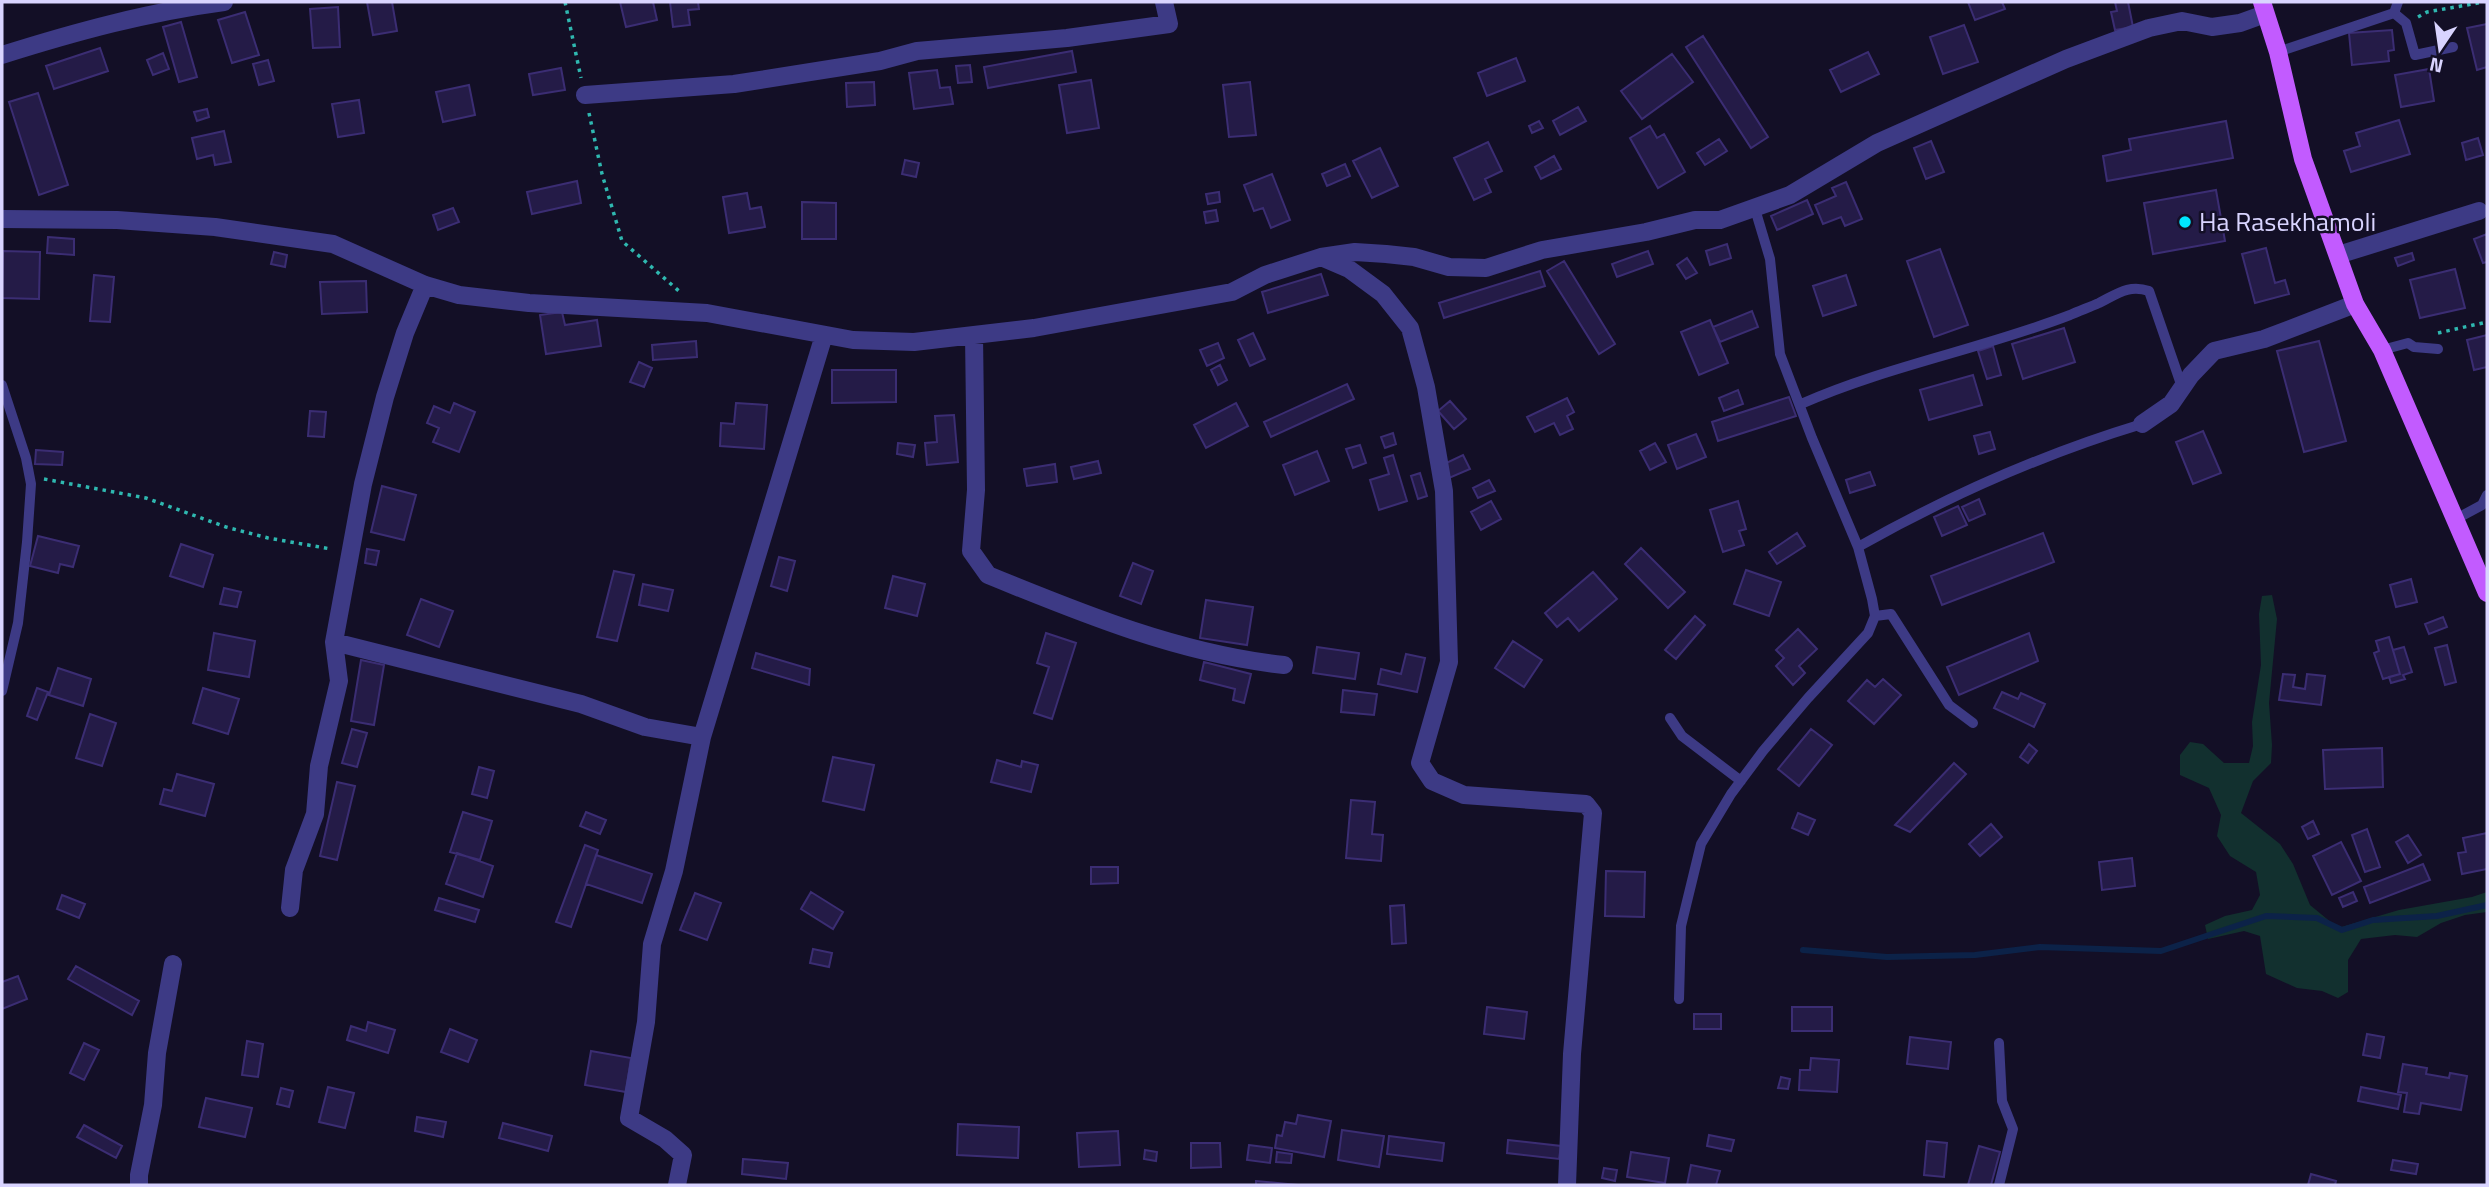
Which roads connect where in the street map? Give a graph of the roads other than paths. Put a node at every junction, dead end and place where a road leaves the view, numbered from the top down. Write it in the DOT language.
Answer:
graph roads {
  1 [pos="224,2"];
  2 [pos="1164,2"];
  3 [pos="2398,2"];
  4 [pos="2264,8"];
  5 [pos="2393,13"];
  6 [pos="2454,47"];
  7 [pos="2278,52"];
  8 [pos="2,55"];
  9 [pos="585,95"];
  10 [pos="1755,209"];
  11 [pos="2480,216"];
  12 [pos="2,219"];
  13 [pos="2338,255"];
  14 [pos="1321,257"];
  15 [pos="425,285"];
  16 [pos="2355,304"];
  17 [pos="824,335"];
  18 [pos="974,335"];
  19 [pos="2438,349"];
  20 [pos="2382,350"];
  21 [pos="2,385"];
  22 [pos="2183,388"];
  23 [pos="1801,404"];
  24 [pos="2142,424"];
  25 [pos="2487,495"];
  26 [pos="2454,520"];
  27 [pos="1858,547"];
  28 [pos="2487,593"];
  29 [pos="1875,616"];
  30 [pos="334,642"];
  31 [pos="1284,666"];
  32 [pos="2,691"];
  33 [pos="1670,718"];
  34 [pos="1973,723"];
  35 [pos="702,737"];
  36 [pos="1741,781"];
  37 [pos="290,908"];
  38 [pos="173,964"];
  39 [pos="1679,999"];
  40 [pos="1999,1043"];
  41 [pos="139,1185"];
  42 [pos="677,1185"];
  43 [pos="1567,1185"];
  44 [pos="1999,1185"];
  1 -- 8 [label="street"];
  2 -- 9 [label="street"];
  3 -- 5 [label="lane"];
  4 -- 7 [label="main road"];
  4 -- 10 [label="street"];
  5 -- 6 [label="lane"];
  5 -- 7 [label="lane"];
  7 -- 13 [label="main road"];
  10 -- 14 [label="street"];
  10 -- 23 [label="lane"];
  11 -- 13 [label="street"];
  12 -- 15 [label="street"];
  13 -- 16 [label="main road"];
  14 -- 18 [label="street"];
  14 -- 43 [label="street"];
  15 -- 17 [label="street"];
  15 -- 30 [label="street"];
  16 -- 20 [label="main road"];
  16 -- 22 [label="street"];
  17 -- 18 [label="street"];
  17 -- 35 [label="street"];
  18 -- 31 [label="street"];
  19 -- 20 [label="lane"];
  20 -- 26 [label="main road"];
  21 -- 32 [label="lane"];
  22 -- 23 [label="lane"];
  22 -- 24 [label="street"];
  23 -- 27 [label="lane"];
  24 -- 27 [label="lane"];
  25 -- 26 [label="lane"];
  26 -- 28 [label="main road"];
  27 -- 29 [label="lane"];
  29 -- 34 [label="lane"];
  29 -- 36 [label="lane"];
  30 -- 35 [label="street"];
  30 -- 37 [label="street"];
  33 -- 36 [label="lane"];
  35 -- 42 [label="street"];
  36 -- 39 [label="lane"];
  38 -- 41 [label="street"];
  40 -- 44 [label="lane"];
}
